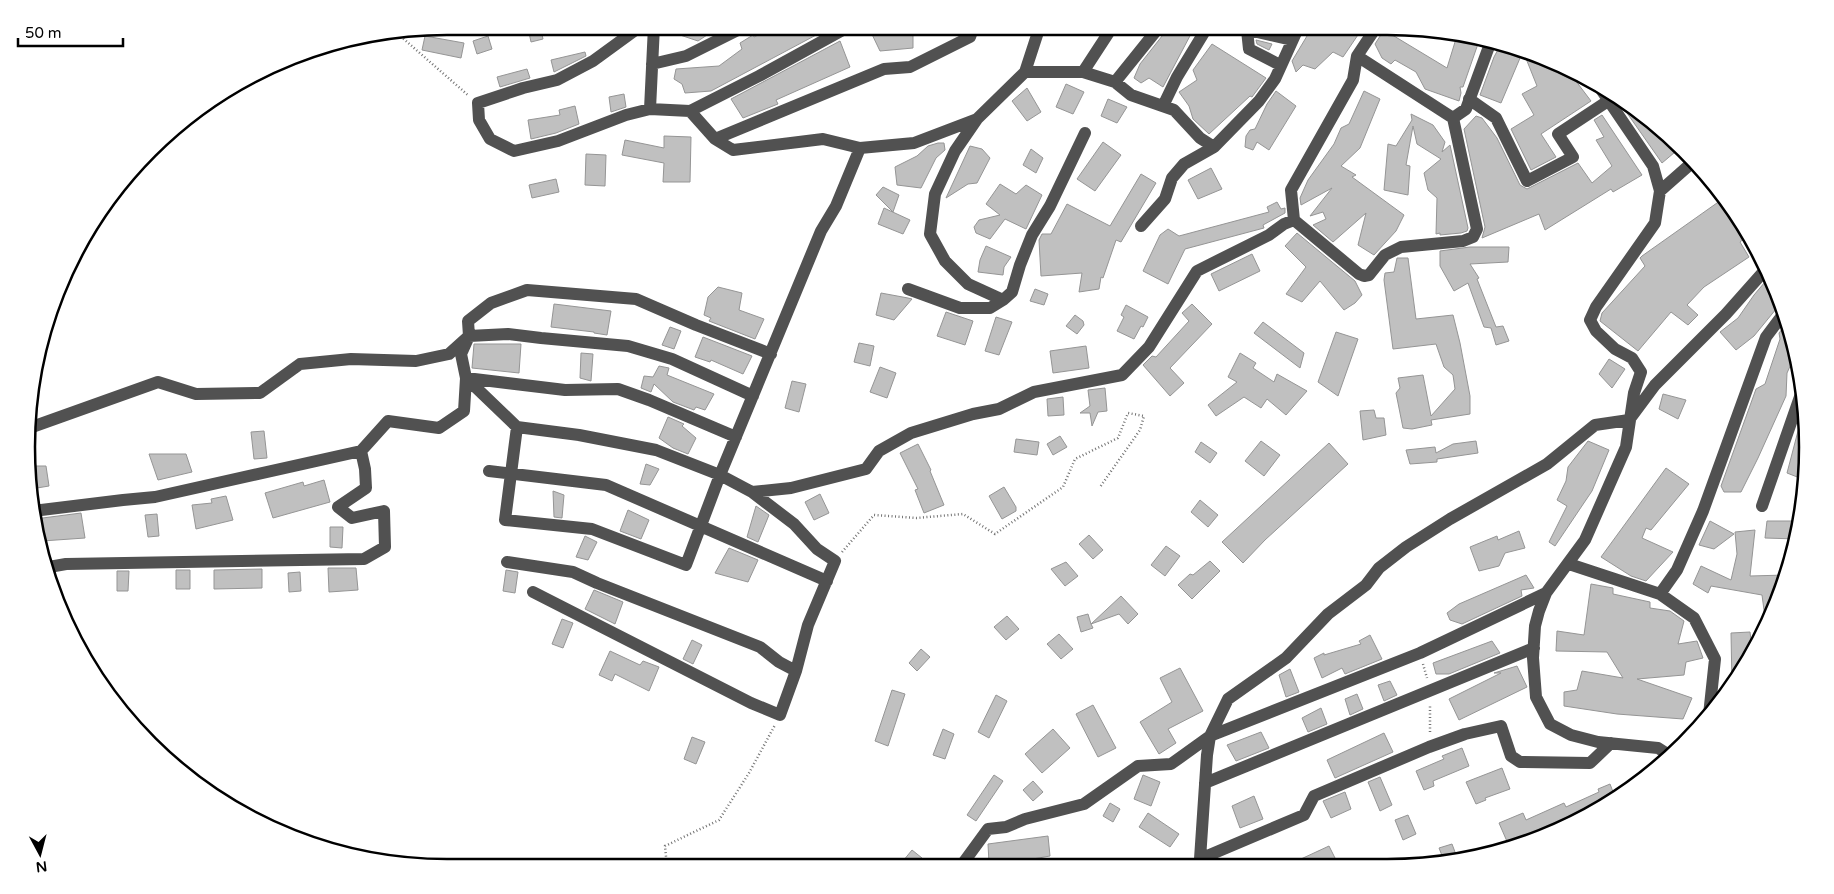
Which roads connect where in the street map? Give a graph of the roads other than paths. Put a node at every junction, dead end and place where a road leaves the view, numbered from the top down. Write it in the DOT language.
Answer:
graph roads {
  1 [pos="629,35"];
  2 [pos="654,35"];
  3 [pos="728,35"];
  4 [pos="834,35"];
  5 [pos="970,35"];
  6 [pos="1037,35"];
  7 [pos="1108,35"];
  8 [pos="1153,35"];
  9 [pos="1203,35"];
  10 [pos="1248,35"];
  11 [pos="1270,35"];
  12 [pos="1294,35"];
  13 [pos="1371,35"];
  14 [pos="1292,40"];
  15 [pos="1489,48"];
  16 [pos="1357,56"];
  17 [pos="652,64"];
  18 [pos="1280,66"];
  19 [pos="1025,72"];
  20 [pos="1083,72"];
  21 [pos="1115,82"];
  22 [pos="1606,98"];
  23 [pos="1469,99"];
  24 [pos="1608,101"];
  25 [pos="1163,106"];
  26 [pos="650,109"];
  27 [pos="690,111"];
  28 [pos="1453,118"];
  29 [pos="978,119"];
  30 [pos="1085,133"];
  31 [pos="715,139"];
  32 [pos="1214,147"];
  33 [pos="860,148"];
  34 [pos="1688,166"];
  35 [pos="1660,191"];
  36 [pos="1294,220"];
  37 [pos="1140,226"];
  38 [pos="1761,274"];
  39 [pos="908,289"];
  40 [pos="1003,300"];
  41 [pos="1779,320"];
  42 [pos="469,336"];
  43 [pos="771,354"];
  44 [pos="466,378"];
  45 [pos="753,396"];
  46 [pos="1797,407"];
  47 [pos="1629,420"];
  48 [pos="36,426"];
  49 [pos="516,427"];
  50 [pos="736,438"];
  51 [pos="361,451"];
  52 [pos="489,471"];
  53 [pos="511,473"];
  54 [pos="720,475"];
  55 [pos="752,492"];
  56 [pos="1762,506"];
  57 [pos="40,510"];
  58 [pos="701,526"];
  59 [pos="507,562"];
  60 [pos="1569,564"];
  61 [pos="53,566"];
  62 [pos="827,581"];
  63 [pos="534,592"];
  64 [pos="1546,593"];
  65 [pos="1660,594"];
  66 [pos="1534,648"];
  67 [pos="796,671"];
  68 [pos="1710,703"];
  69 [pos="1210,736"];
  70 [pos="1611,743"];
  71 [pos="1664,752"];
  72 [pos="1205,783"];
  73 [pos="966,859"];
  1 -- 26 [label="street"];
  2 -- 17 [label="street"];
  3 -- 17 [label="street"];
  4 -- 27 [label="street"];
  5 -- 31 [label="street"];
  6 -- 19 [label="street"];
  7 -- 20 [label="street"];
  8 -- 21 [label="street"];
  9 -- 25 [label="street"];
  10 -- 18 [label="street"];
  11 -- 14 [label="street"];
  12 -- 14 [label="street"];
  13 -- 16 [label="street"];
  14 -- 18 [label="street"];
  15 -- 23 [label="street"];
  16 -- 28 [label="street"];
  16 -- 36 [label="street"];
  17 -- 26 [label="street"];
  18 -- 32 [label="street"];
  19 -- 20 [label="street"];
  19 -- 29 [label="street"];
  20 -- 21 [label="street"];
  21 -- 25 [label="street"];
  22 -- 24 [label="street"];
  23 -- 24 [label="street"];
  23 -- 28 [label="street"];
  24 -- 35 [label="street"];
  25 -- 32 [label="street"];
  26 -- 27 [label="street"];
  27 -- 31 [label="street"];
  28 -- 36 [label="street"];
  29 -- 33 [label="street"];
  29 -- 40 [label="street"];
  30 -- 40 [label="street"];
  31 -- 33 [label="street"];
  32 -- 37 [label="street"];
  33 -- 43 [label="street"];
  34 -- 35 [label="street"];
  35 -- 47 [label="street"];
  36 -- 55 [label="street"];
  38 -- 47 [label="street"];
  39 -- 40 [label="street"];
  41 -- 65 [label="street"];
  42 -- 43 [label="street"];
  42 -- 44 [label="street"];
  42 -- 45 [label="street"];
  42 -- 48 [label="street"];
  43 -- 45 [label="street"];
  44 -- 49 [label="street"];
  44 -- 50 [label="street"];
  44 -- 51 [label="street"];
  45 -- 50 [label="street"];
  46 -- 56 [label="street"];
  47 -- 60 [label="street"];
  47 -- 69 [label="street"];
  49 -- 53 [label="street"];
  49 -- 54 [label="street"];
  50 -- 54 [label="street"];
  51 -- 57 [label="street"];
  51 -- 61 [label="street"];
  52 -- 53 [label="street"];
  53 -- 58 [label="street"];
  53 -- 58 [label="street"];
  54 -- 55 [label="street"];
  54 -- 58 [label="street"];
  55 -- 62 [label="street"];
  58 -- 62 [label="street"];
  59 -- 67 [label="street"];
  60 -- 64 [label="street"];
  60 -- 65 [label="street"];
  62 -- 67 [label="street"];
  63 -- 67 [label="street"];
  64 -- 66 [label="street"];
  64 -- 69 [label="street"];
  65 -- 68 [label="street"];
  66 -- 70 [label="street"];
  66 -- 72 [label="street"];
  69 -- 72 [label="street"];
  69 -- 73 [label="street"];
  70 -- 71 [label="street"];
  70 -- 72 [label="street"];
}
